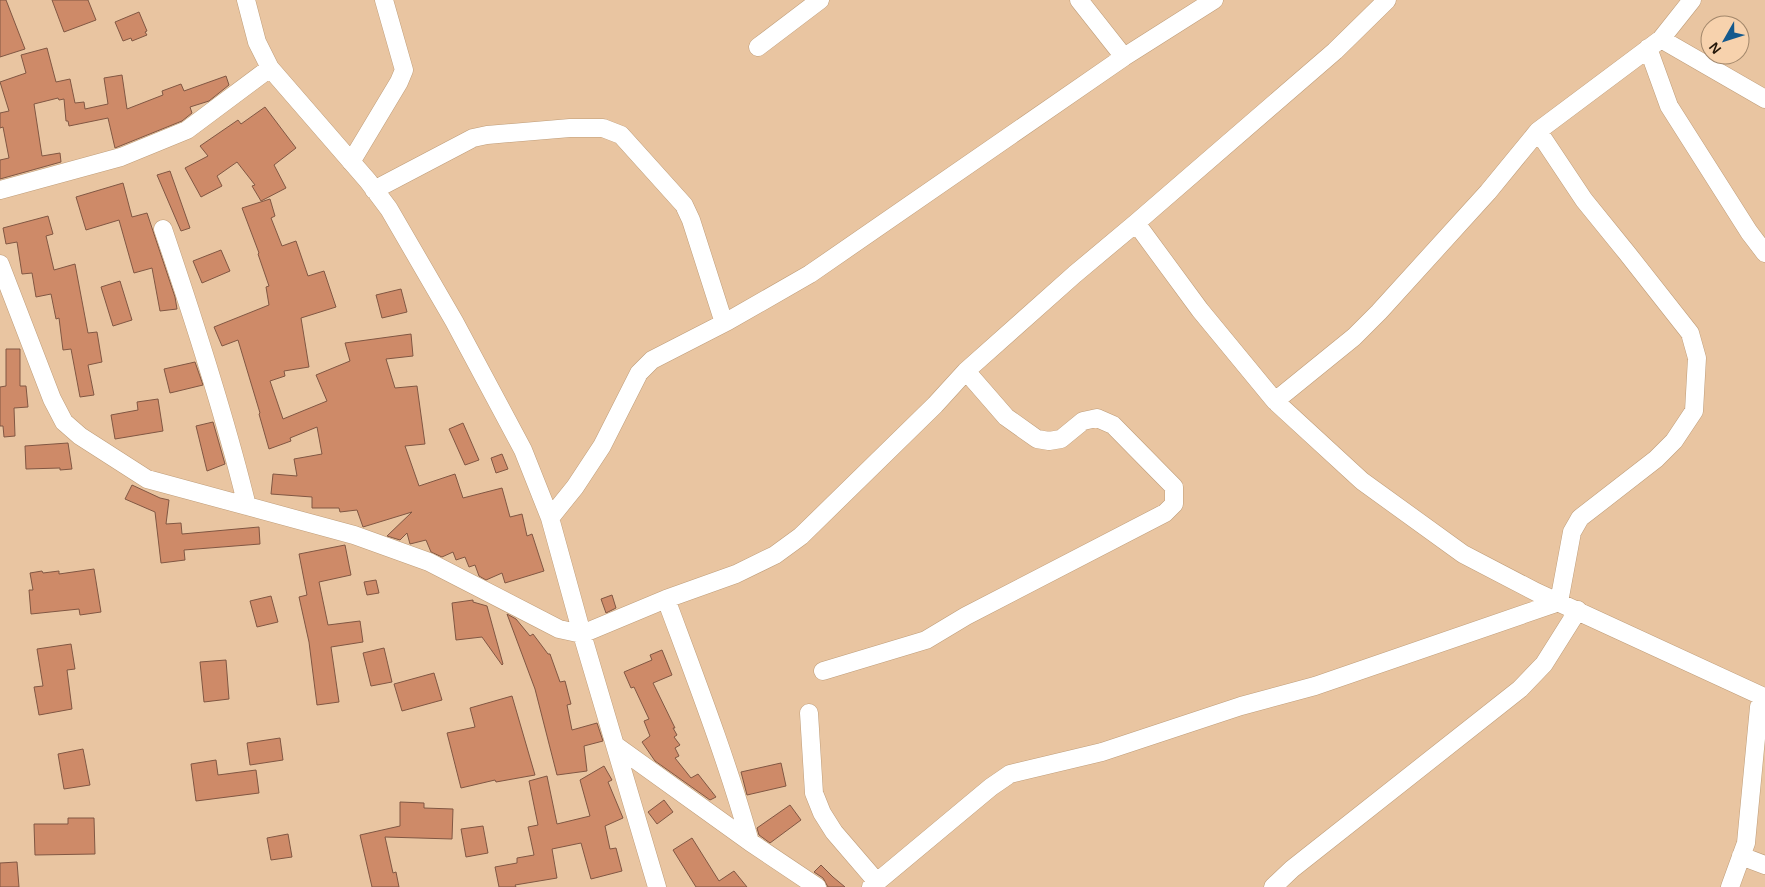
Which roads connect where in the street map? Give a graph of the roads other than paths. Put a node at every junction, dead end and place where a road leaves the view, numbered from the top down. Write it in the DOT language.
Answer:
graph roads {
  1 [pos="246,0"];
  2 [pos="384,0"];
  3 [pos="1079,0"];
  4 [pos="1214,0"];
  5 [pos="1387,0"];
  6 [pos="1692,0"];
  7 [pos="810,3"];
  8 [pos="1655,44"];
  9 [pos="758,47"];
  10 [pos="1124,57"];
  11 [pos="270,68"];
  12 [pos="1765,99"];
  13 [pos="1538,131"];
  14 [pos="351,162"];
  15 [pos="0,190"];
  16 [pos="374,190"];
  17 [pos="1136,223"];
  18 [pos="163,228"];
  19 [pos="1765,253"];
  20 [pos="0,264"];
  21 [pos="724,323"];
  22 [pos="966,371"];
  23 [pos="1274,400"];
  24 [pos="247,506"];
  25 [pos="550,518"];
  26 [pos="666,599"];
  27 [pos="1558,602"];
  28 [pos="1578,610"];
  29 [pos="582,634"];
  30 [pos="823,672"];
  31 [pos="1765,697"];
  32 [pos="809,713"];
  33 [pos="615,745"];
  34 [pos="750,842"];
  35 [pos="1742,856"];
  36 [pos="1765,865"];
  37 [pos="874,885"];
  38 [pos="657,887"];
  39 [pos="817,887"];
  40 [pos="1273,887"];
  41 [pos="1730,887"];
  1 -- 11 [label="street"];
  2 -- 14 [label="street"];
  3 -- 10 [label="street"];
  4 -- 10 [label="street"];
  5 -- 17 [label="street"];
  6 -- 8 [label="street"];
  7 -- 9 [label="street"];
  8 -- 12 [label="street"];
  8 -- 13 [label="street"];
  8 -- 19 [label="street"];
  10 -- 21 [label="street"];
  11 -- 14 [label="street"];
  11 -- 15 [label="street"];
  13 -- 23 [label="street"];
  13 -- 27 [label="street"];
  14 -- 16 [label="street"];
  16 -- 21 [label="street"];
  16 -- 25 [label="street"];
  17 -- 22 [label="street"];
  17 -- 23 [label="street"];
  18 -- 24 [label="street"];
  20 -- 24 [label="street"];
  21 -- 25 [label="street"];
  22 -- 26 [label="street"];
  22 -- 30 [label="street"];
  23 -- 27 [label="street"];
  24 -- 29 [label="street"];
  25 -- 29 [label="street"];
  26 -- 29 [label="street"];
  26 -- 34 [label="street"];
  27 -- 28 [label="street"];
  27 -- 37 [label="street"];
  28 -- 31 [label="street"];
  28 -- 40 [label="street"];
  29 -- 33 [label="street"];
  31 -- 35 [label="street"];
  32 -- 37 [label="street"];
  33 -- 34 [label="street"];
  33 -- 38 [label="street"];
  34 -- 39 [label="street"];
  35 -- 36 [label="street"];
  35 -- 41 [label="street"];
}
